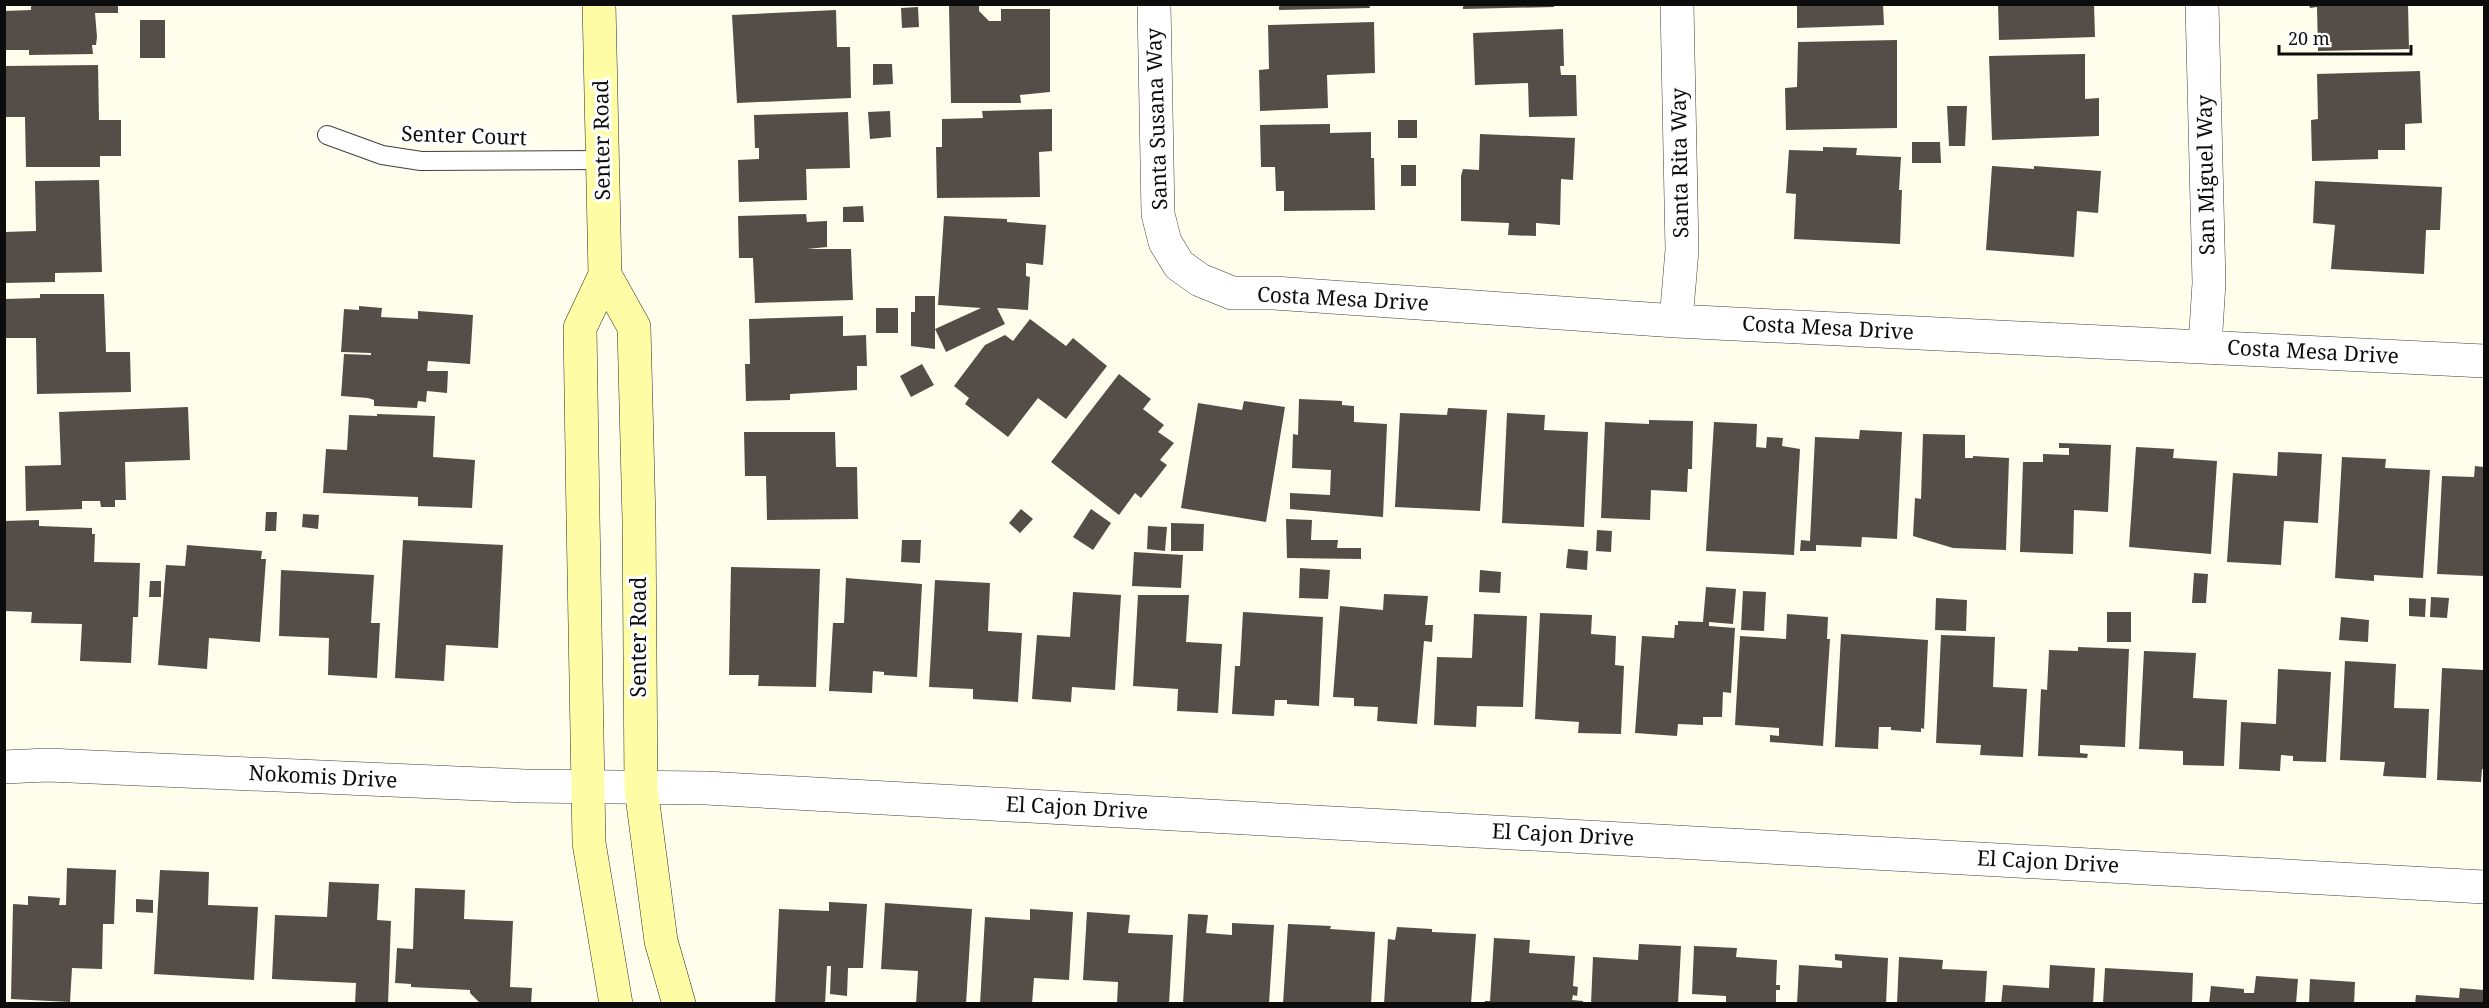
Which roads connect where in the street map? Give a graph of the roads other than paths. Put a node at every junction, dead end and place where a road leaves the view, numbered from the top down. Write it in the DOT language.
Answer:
graph roads {
  1 [pos="599,4"];
  2 [pos="1154,4"];
  3 [pos="1677,4"];
  4 [pos="2202,4"];
  5 [pos="327,135"];
  6 [pos="603,160"];
  7 [pos="1179,265"];
  8 [pos="605,275"];
  9 [pos="1676,321"];
  10 [pos="2205,346"];
  11 [pos="2484,361"];
  12 [pos="4,767"];
  13 [pos="588,787"];
  14 [pos="641,788"];
  15 [pos="2484,887"];
  16 [pos="616,1004"];
  17 [pos="679,1004"];
  1 -- 6 [label="main road, Senter Road"];
  2 -- 7 [label="street, Santa Susana Way"];
  3 -- 9 [label="street, Santa Rita Way"];
  4 -- 10 [label="street, San Miguel Way"];
  5 -- 6 [label="lane, Senter Court"];
  6 -- 8 [label="main road, Senter Road"];
  7 -- 9 [label="street, Costa Mesa Drive"];
  8 -- 13 [label="main road, Senter Road"];
  8 -- 14 [label="main road, Senter Road"];
  9 -- 10 [label="street, Costa Mesa Drive"];
  10 -- 11 [label="street, Costa Mesa Drive"];
  12 -- 13 [label="street, Nokomis Drive"];
  13 -- 14 [label="street, Nokomis Drive"];
  13 -- 16 [label="main road, Senter Road"];
  14 -- 15 [label="street, El Cajon Drive"];
  14 -- 17 [label="main road, Senter Road"];
}
